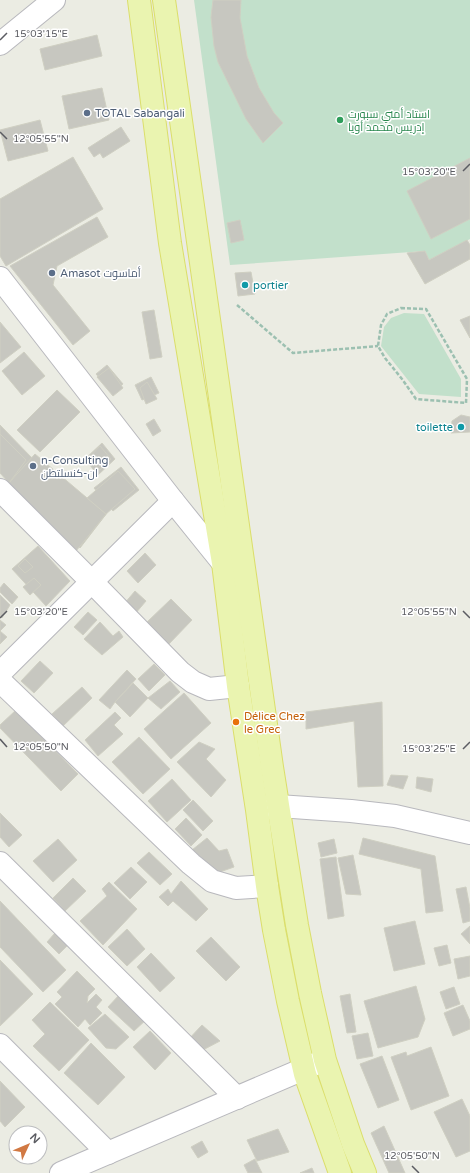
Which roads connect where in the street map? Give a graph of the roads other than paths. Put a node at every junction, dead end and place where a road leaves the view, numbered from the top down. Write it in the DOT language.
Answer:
graph roads {
  1 [pos="54,0"];
  2 [pos="139,0"];
  3 [pos="164,0"];
  4 [pos="0,44"];
  5 [pos="198,240"];
  6 [pos="170,243"];
  7 [pos="0,278"];
  8 [pos="0,490"];
  9 [pos="173,501"];
  10 [pos="223,562"];
  11 [pos="92,582"];
  12 [pos="0,673"];
  13 [pos="0,681"];
  14 [pos="238,686"];
  15 [pos="278,806"];
  16 [pos="257,810"];
  17 [pos="470,833"];
  18 [pos="0,863"];
  19 [pos="266,886"];
  20 [pos="0,1045"];
  21 [pos="325,1060"];
  22 [pos="304,1069"];
  23 [pos="238,1098"];
  24 [pos="108,1153"];
  25 [pos="61,1173"];
  26 [pos="340,1173"];
  27 [pos="365,1173"];
  1 -- 4 [label="street"];
  2 -- 6 [label="main road"];
  3 -- 5 [label="main road"];
  5 -- 6 [label="main road"];
  5 -- 15 [label="main road"];
  6 -- 10 [label="main road"];
  7 -- 9 [label="street"];
  8 -- 11 [label="street"];
  9 -- 10 [label="street"];
  9 -- 11 [label="street"];
  10 -- 14 [label="main road"];
  11 -- 12 [label="street"];
  11 -- 14 [label="street"];
  13 -- 19 [label="street"];
  14 -- 16 [label="main road"];
  15 -- 16 [label="street"];
  15 -- 17 [label="street"];
  15 -- 21 [label="main road"];
  16 -- 19 [label="main road"];
  18 -- 23 [label="street"];
  19 -- 22 [label="main road"];
  20 -- 24 [label="street"];
  21 -- 22 [label="street"];
  21 -- 27 [label="main road"];
  22 -- 23 [label="street"];
  22 -- 26 [label="main road"];
  23 -- 24 [label="street"];
  24 -- 25 [label="street"];
}
